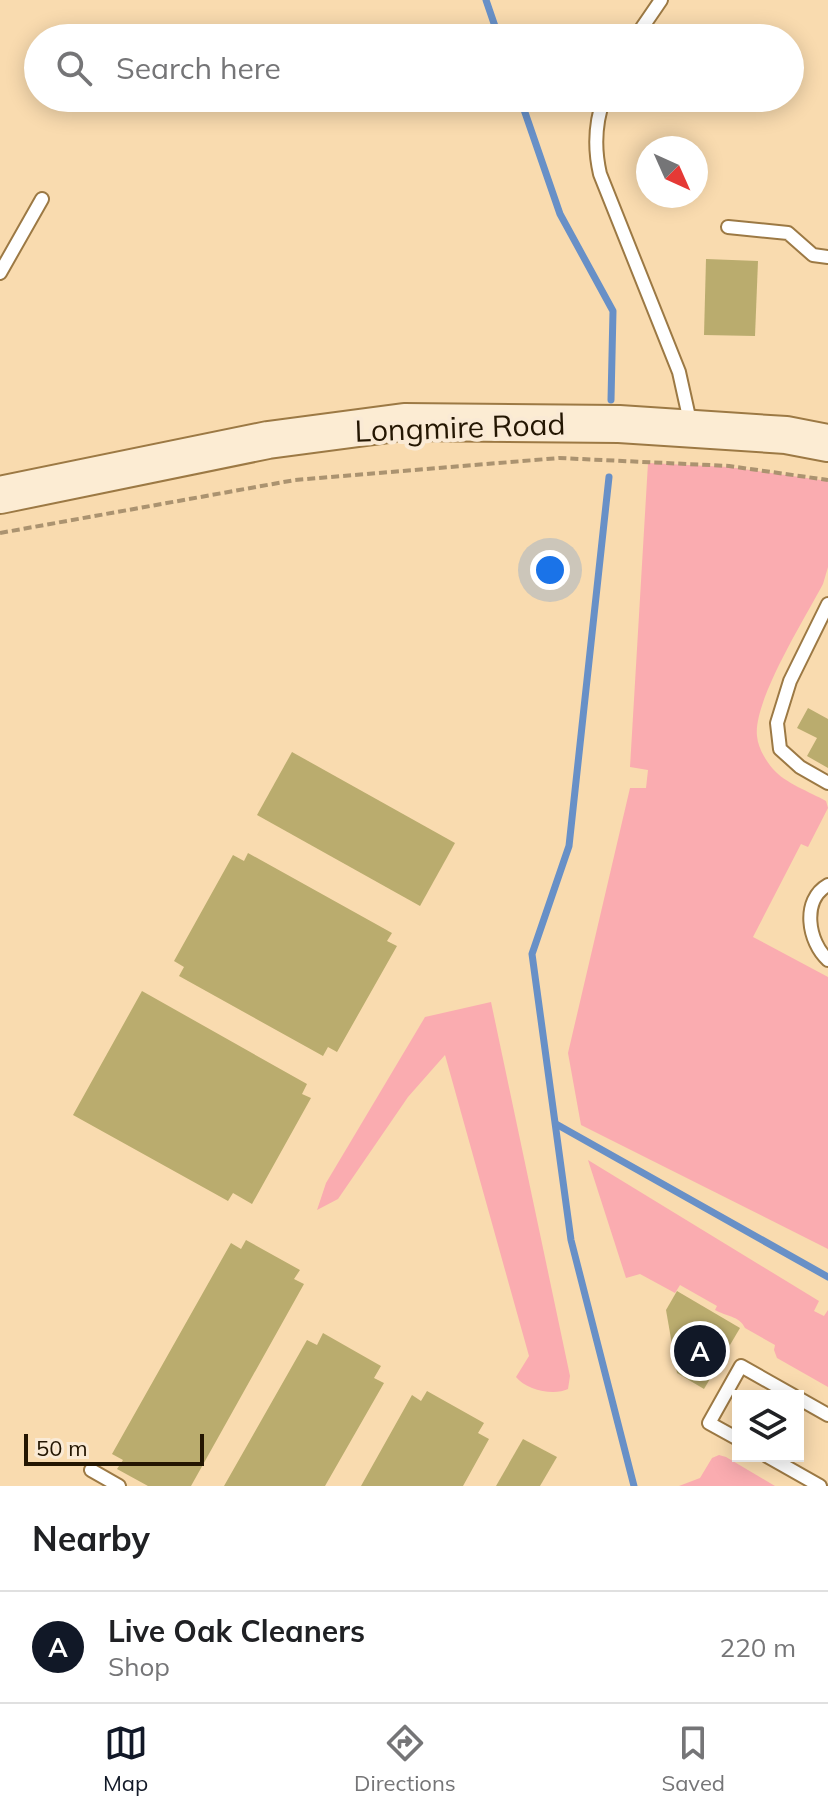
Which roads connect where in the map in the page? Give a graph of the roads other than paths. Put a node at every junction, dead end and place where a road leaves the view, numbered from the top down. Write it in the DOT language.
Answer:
graph roads {
  1 [pos="661,0"];
  2 [pos="645,24"];
  3 [pos="599,112"];
  4 [pos="42,199"];
  5 [pos="728,227"];
  6 [pos="828,257"];
  7 [pos="0,273"];
  8 [pos="691,429"];
  9 [pos="828,443"];
  10 [pos="0,495"];
  11 [pos="828,604"];
  12 [pos="828,783"];
  13 [pos="828,885"];
  14 [pos="828,960"];
  15 [pos="784,1390"];
  16 [pos="804,1402"];
  17 [pos="828,1415"];
  18 [pos="732,1436"];
  19 [pos="778,1462"];
  20 [pos="91,1470"];
  21 [pos="119,1486"];
  22 [pos="820,1486"];
  1 -- 2 [label="lane"];
  3 -- 8 [label="lane"];
  4 -- 7 [label="lane"];
  5 -- 6 [label="lane"];
  8 -- 9 [label="main road, Longmire Road"];
  8 -- 10 [label="main road, Longmire Road"];
  11 -- 12 [label="lane"];
  13 -- 14 [label="lane"];
  15 -- 18 [label="lane"];
  16 -- 17 [label="lane"];
  19 -- 22 [label="lane"];
  20 -- 21 [label="lane"];
}
